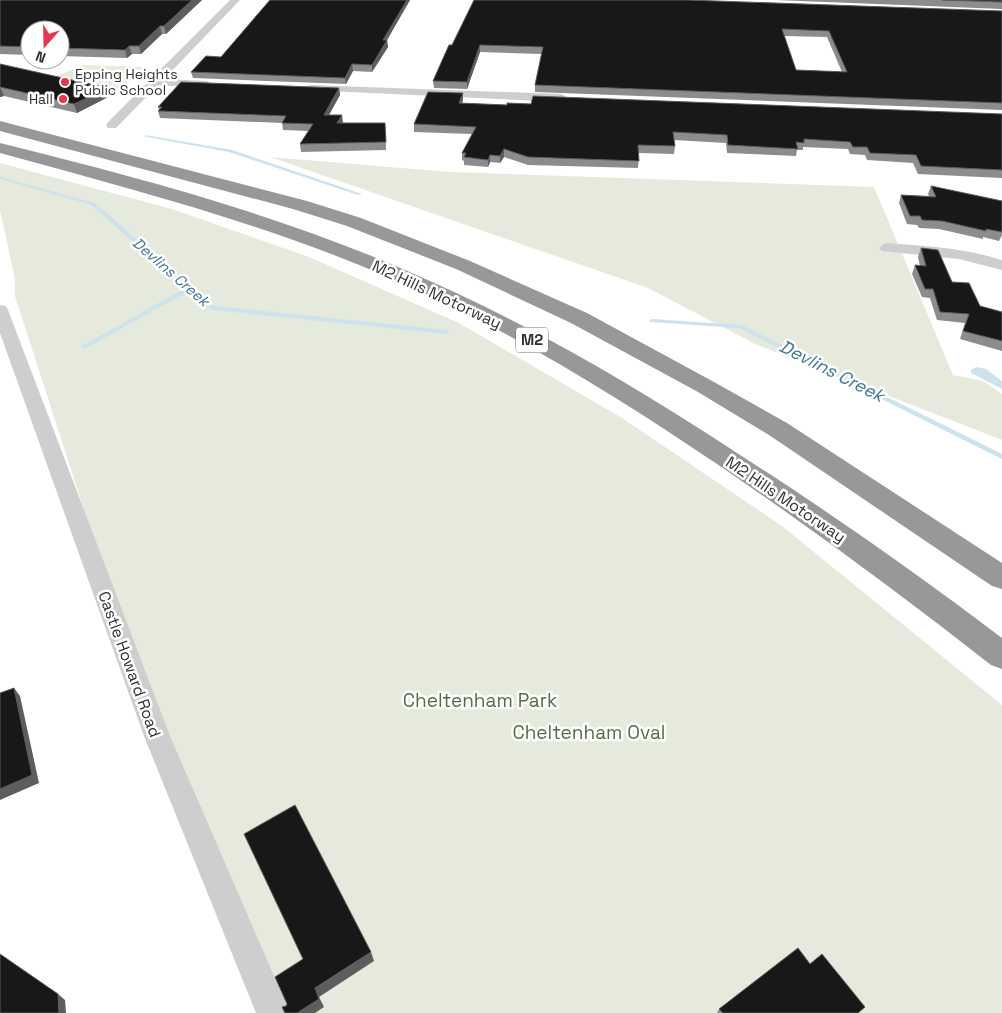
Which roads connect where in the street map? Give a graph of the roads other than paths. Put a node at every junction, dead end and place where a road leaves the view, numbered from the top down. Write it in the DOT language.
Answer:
graph roads {
  1 [pos="234,0"];
  2 [pos="153,82"];
  3 [pos="222,85"];
  4 [pos="302,88"];
  5 [pos="571,98"];
  6 [pos="112,125"];
  7 [pos="0,126"];
  8 [pos="0,148"];
  9 [pos="887,248"];
  10 [pos="1002,265"];
  11 [pos="0,310"];
  12 [pos="1002,578"];
  13 [pos="1002,656"];
  14 [pos="273,1013"];
  1 -- 2 [label="street"];
  2 -- 3 [label="street"];
  2 -- 6 [label="street"];
  4 -- 5 [label="street"];
  7 -- 12 [label="highway, M2 Hills Motorway / M2"];
  8 -- 13 [label="highway, M2 Hills Motorway / M2"];
  9 -- 10 [label="street"];
  11 -- 14 [label="street, Castle Howard Road"];
}
